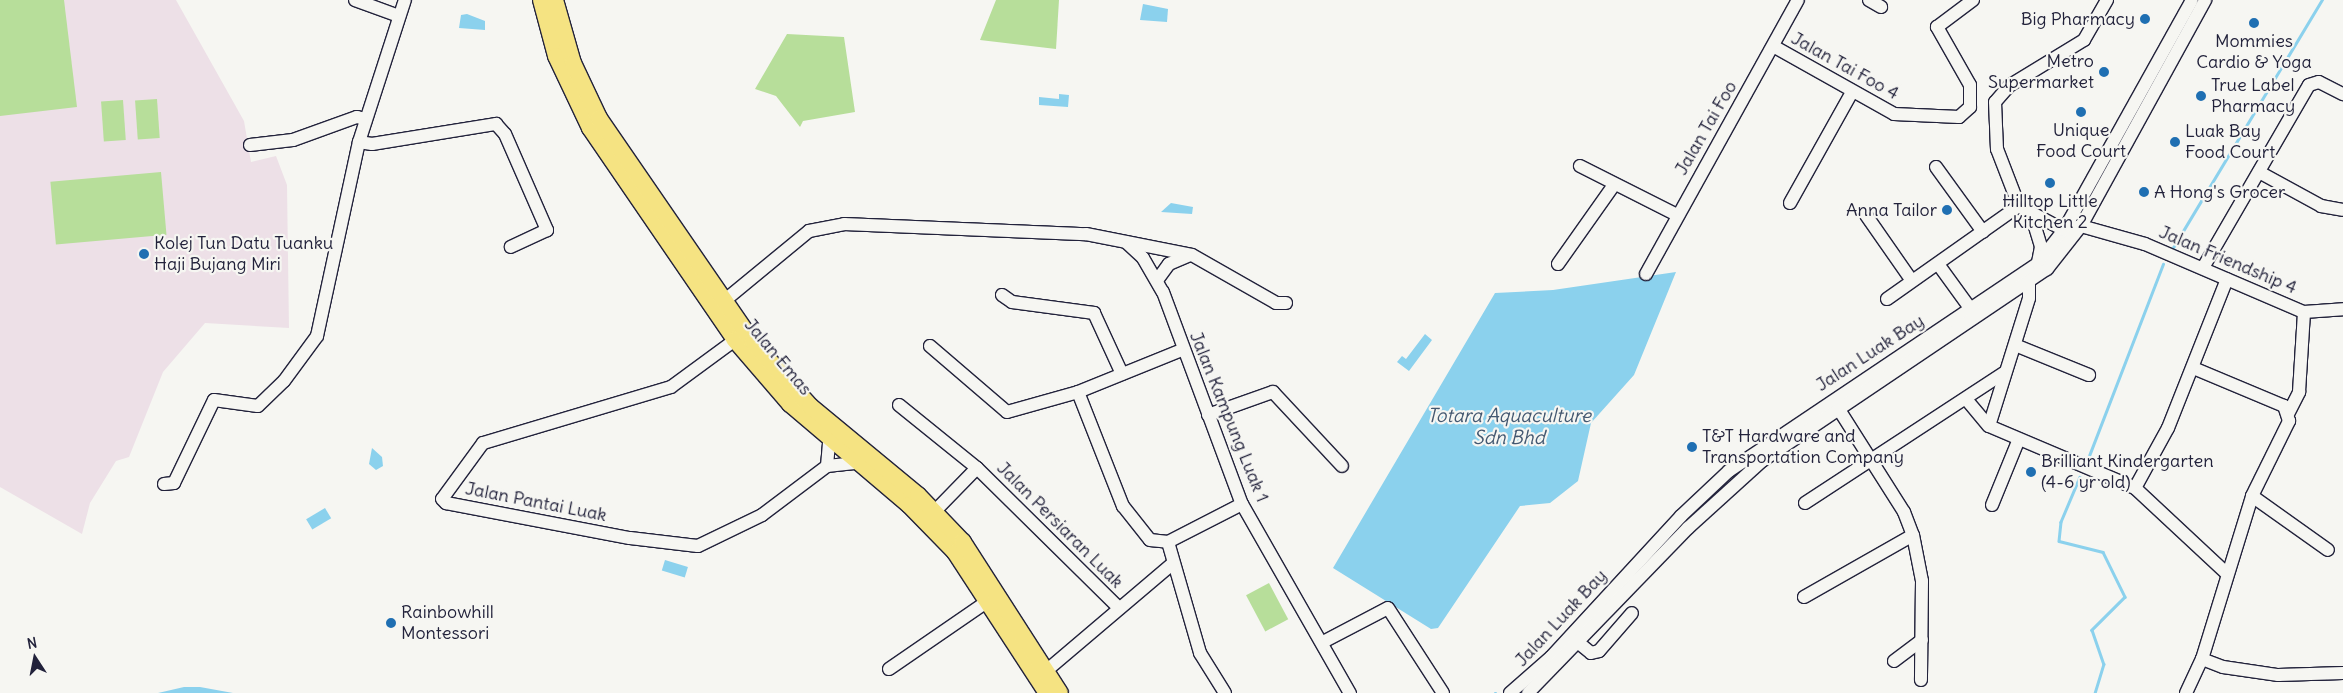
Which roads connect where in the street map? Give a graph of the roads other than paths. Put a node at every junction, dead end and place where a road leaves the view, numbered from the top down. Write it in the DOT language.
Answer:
graph roads {
  1 [pos="355,0"];
  2 [pos="404,0"];
  3 [pos="541,0"];
  4 [pos="555,0"];
  5 [pos="1798,0"];
  6 [pos="1869,0"];
  7 [pos="1973,0"];
  8 [pos="2107,0"];
  9 [pos="2192,0"];
  10 [pos="2205,0"];
  11 [pos="1881,6"];
  12 [pos="399,16"];
  13 [pos="1773,46"];
  14 [pos="1852,92"];
  15 [pos="2343,94"];
  16 [pos="1972,99"];
  17 [pos="1995,102"];
  18 [pos="365,118"];
  19 [pos="359,142"];
  20 [pos="250,145"];
  21 [pos="1580,166"];
  22 [pos="1936,167"];
  23 [pos="2259,172"];
  24 [pos="1614,185"];
  25 [pos="2095,199"];
  26 [pos="1790,203"];
  27 [pos="2019,206"];
  28 [pos="2078,207"];
  29 [pos="2343,210"];
  30 [pos="1866,214"];
  31 [pos="1677,215"];
  32 [pos="2032,217"];
  33 [pos="2081,226"];
  34 [pos="2064,230"];
  35 [pos="2101,230"];
  36 [pos="1983,232"];
  37 [pos="1125,241"];
  38 [pos="511,247"];
  39 [pos="1192,255"];
  40 [pos="2038,262"];
  41 [pos="1558,264"];
  42 [pos="1938,264"];
  43 [pos="2204,266"];
  44 [pos="1646,274"];
  45 [pos="1158,279"];
  46 [pos="2227,279"];
  47 [pos="1912,281"];
  48 [pos="2029,283"];
  49 [pos="1002,295"];
  50 [pos="1887,299"];
  51 [pos="724,301"];
  52 [pos="1286,303"];
  53 [pos="1970,308"];
  54 [pos="2343,309"];
  55 [pos="2304,312"];
  56 [pos="735,340"];
  57 [pos="2015,345"];
  58 [pos="930,346"];
  59 [pos="1182,350"];
  60 [pos="2193,368"];
  61 [pos="2004,373"];
  62 [pos="1122,374"];
  63 [pos="2089,376"];
  64 [pos="1078,392"];
  65 [pos="1966,399"];
  66 [pos="899,405"];
  67 [pos="1838,408"];
  68 [pos="2288,414"];
  69 [pos="1208,415"];
  70 [pos="1989,426"];
  71 [pos="2019,439"];
  72 [pos="829,440"];
  73 [pos="1870,459"];
  74 [pos="857,463"];
  75 [pos="827,466"];
  76 [pos="1342,466"];
  77 [pos="977,468"];
  78 [pos="164,484"];
  79 [pos="2135,488"];
  80 [pos="2252,496"];
  81 [pos="1804,503"];
  82 [pos="1242,504"];
  83 [pos="1992,505"];
  84 [pos="935,511"];
  85 [pos="1913,535"];
  86 [pos="1168,542"];
  87 [pos="2328,550"];
  88 [pos="1171,565"];
  89 [pos="2225,572"];
  90 [pos="1804,597"];
  91 [pos="988,601"];
  92 [pos="1118,607"];
  93 [pos="1632,612"];
  94 [pos="1922,640"];
  95 [pos="1323,642"];
  96 [pos="1580,644"];
  97 [pos="2202,659"];
  98 [pos="1894,660"];
  99 [pos="889,669"];
  100 [pos="1046,671"];
  101 [pos="2343,674"];
  102 [pos="1548,677"];
  103 [pos="1921,680"];
  104 [pos="1346,691"];
  105 [pos="1047,693"];
  106 [pos="1060,693"];
  107 [pos="1225,693"];
  108 [pos="1443,693"];
  109 [pos="1510,693"];
  110 [pos="1528,693"];
  111 [pos="1536,693"];
  112 [pos="2186,693"];
  1 -- 12 [label="street"];
  2 -- 12 [label="street"];
  3 -- 56 [label="main road, Jalan Emas"];
  4 -- 51 [label="main road, Jalan Emas"];
  5 -- 13 [label="street, Jalan Tai Foo"];
  6 -- 11 [label="street"];
  7 -- 16 [label="street"];
  8 -- 17 [label="street"];
  9 -- 28 [label="street, Jalan Luak Bay"];
  10 -- 25 [label="street, Jalan Luak Bay"];
  12 -- 18 [label="street"];
  13 -- 14 [label="street, Jalan Tai Foo 4"];
  13 -- 31 [label="street, Jalan Tai Foo"];
  14 -- 16 [label="street, Jalan Tai Foo 4"];
  14 -- 26 [label="street"];
  15 -- 23 [label="street"];
  16 -- 17 [label="street"];
  17 -- 27 [label="street"];
  18 -- 19 [label="street"];
  18 -- 20 [label="street"];
  19 -- 38 [label="street"];
  19 -- 78 [label="street"];
  21 -- 24 [label="street"];
  22 -- 36 [label="street"];
  23 -- 29 [label="street"];
  23 -- 43 [label="street"];
  24 -- 31 [label="street"];
  24 -- 41 [label="street"];
  25 -- 33 [label="street, Jalan Luak Bay"];
  25 -- 35 [label="street"];
  27 -- 32 [label="street"];
  27 -- 36 [label="street"];
  28 -- 33 [label="street"];
  28 -- 34 [label="street, Jalan Luak Bay"];
  30 -- 47 [label="street"];
  31 -- 44 [label="street, Jalan Tai Foo"];
  32 -- 34 [label="street"];
  32 -- 40 [label="street"];
  33 -- 34 [label="street"];
  33 -- 35 [label="street, Jalan Friendship 4"];
  33 -- 48 [label="street, Jalan Luak Bay"];
  34 -- 40 [label="street, Jalan Luak Bay"];
  35 -- 43 [label="street, Jalan Friendship 4"];
  36 -- 42 [label="street"];
  37 -- 39 [label="street"];
  37 -- 45 [label="street, Jalan Kampung Luak 1"];
  37 -- 51 [label="street"];
  39 -- 45 [label="street"];
  39 -- 52 [label="street"];
  40 -- 53 [label="street, Jalan Luak Bay"];
  42 -- 47 [label="street"];
  42 -- 53 [label="street"];
  43 -- 46 [label="street, Jalan Friendship 4"];
  45 -- 59 [label="street, Jalan Kampung Luak 1"];
  46 -- 55 [label="street, Jalan Friendship 4"];
  46 -- 60 [label="street"];
  47 -- 50 [label="street"];
  48 -- 57 [label="street"];
  48 -- 67 [label="street, Jalan Luak Bay"];
  49 -- 62 [label="street"];
  51 -- 84 [label="main road, Jalan Emas"];
  53 -- 109 [label="street, Jalan Luak Bay"];
  54 -- 55 [label="street, Jalan Friendship 4"];
  55 -- 68 [label="street"];
  56 -- 72 [label="main road, Jalan Emas"];
  56 -- 75 [label="street, Jalan Pantai Luak"];
  57 -- 61 [label="street"];
  57 -- 63 [label="street"];
  58 -- 64 [label="street"];
  59 -- 62 [label="street"];
  59 -- 69 [label="street, Jalan Kampung Luak 1"];
  60 -- 68 [label="street"];
  60 -- 79 [label="street"];
  61 -- 65 [label="street"];
  61 -- 70 [label="street"];
  62 -- 64 [label="street"];
  64 -- 86 [label="street"];
  65 -- 70 [label="street"];
  65 -- 73 [label="street"];
  66 -- 77 [label="street, Jalan Persiaran Luak"];
  67 -- 73 [label="street"];
  67 -- 96 [label="street, Jalan Luak Bay"];
  68 -- 80 [label="street"];
  69 -- 76 [label="street"];
  69 -- 82 [label="street, Jalan Kampung Luak 1"];
  70 -- 71 [label="street"];
  71 -- 79 [label="street"];
  71 -- 83 [label="street"];
  72 -- 74 [label="main road, Jalan Emas"];
  72 -- 75 [label="street"];
  73 -- 81 [label="street"];
  73 -- 85 [label="street"];
  74 -- 75 [label="street"];
  74 -- 91 [label="main road, Jalan Emas"];
  77 -- 84 [label="street, Jalan Persiaran Luak"];
  77 -- 92 [label="street, Jalan Persiaran Luak"];
  79 -- 89 [label="street"];
  80 -- 87 [label="street"];
  80 -- 89 [label="street"];
  82 -- 86 [label="street"];
  82 -- 95 [label="street, Jalan Kampung Luak 1"];
  84 -- 100 [label="main road, Jalan Emas"];
  85 -- 90 [label="street"];
  85 -- 94 [label="street"];
  86 -- 88 [label="street"];
  88 -- 92 [label="street"];
  88 -- 107 [label="street"];
  89 -- 97 [label="street"];
  91 -- 99 [label="street"];
  91 -- 105 [label="main road, Jalan Emas"];
  92 -- 100 [label="street"];
  93 -- 96 [label="street"];
  94 -- 98 [label="street"];
  94 -- 103 [label="street"];
  95 -- 104 [label="street, Jalan Kampung Luak 1"];
  95 -- 108 [label="street"];
  96 -- 102 [label="street, Jalan Luak Bay"];
  97 -- 101 [label="street"];
  97 -- 112 [label="street"];
  100 -- 106 [label="main road, Jalan Emas"];
  102 -- 110 [label="street, Jalan Luak Bay"];
  102 -- 111 [label="street"];
}
